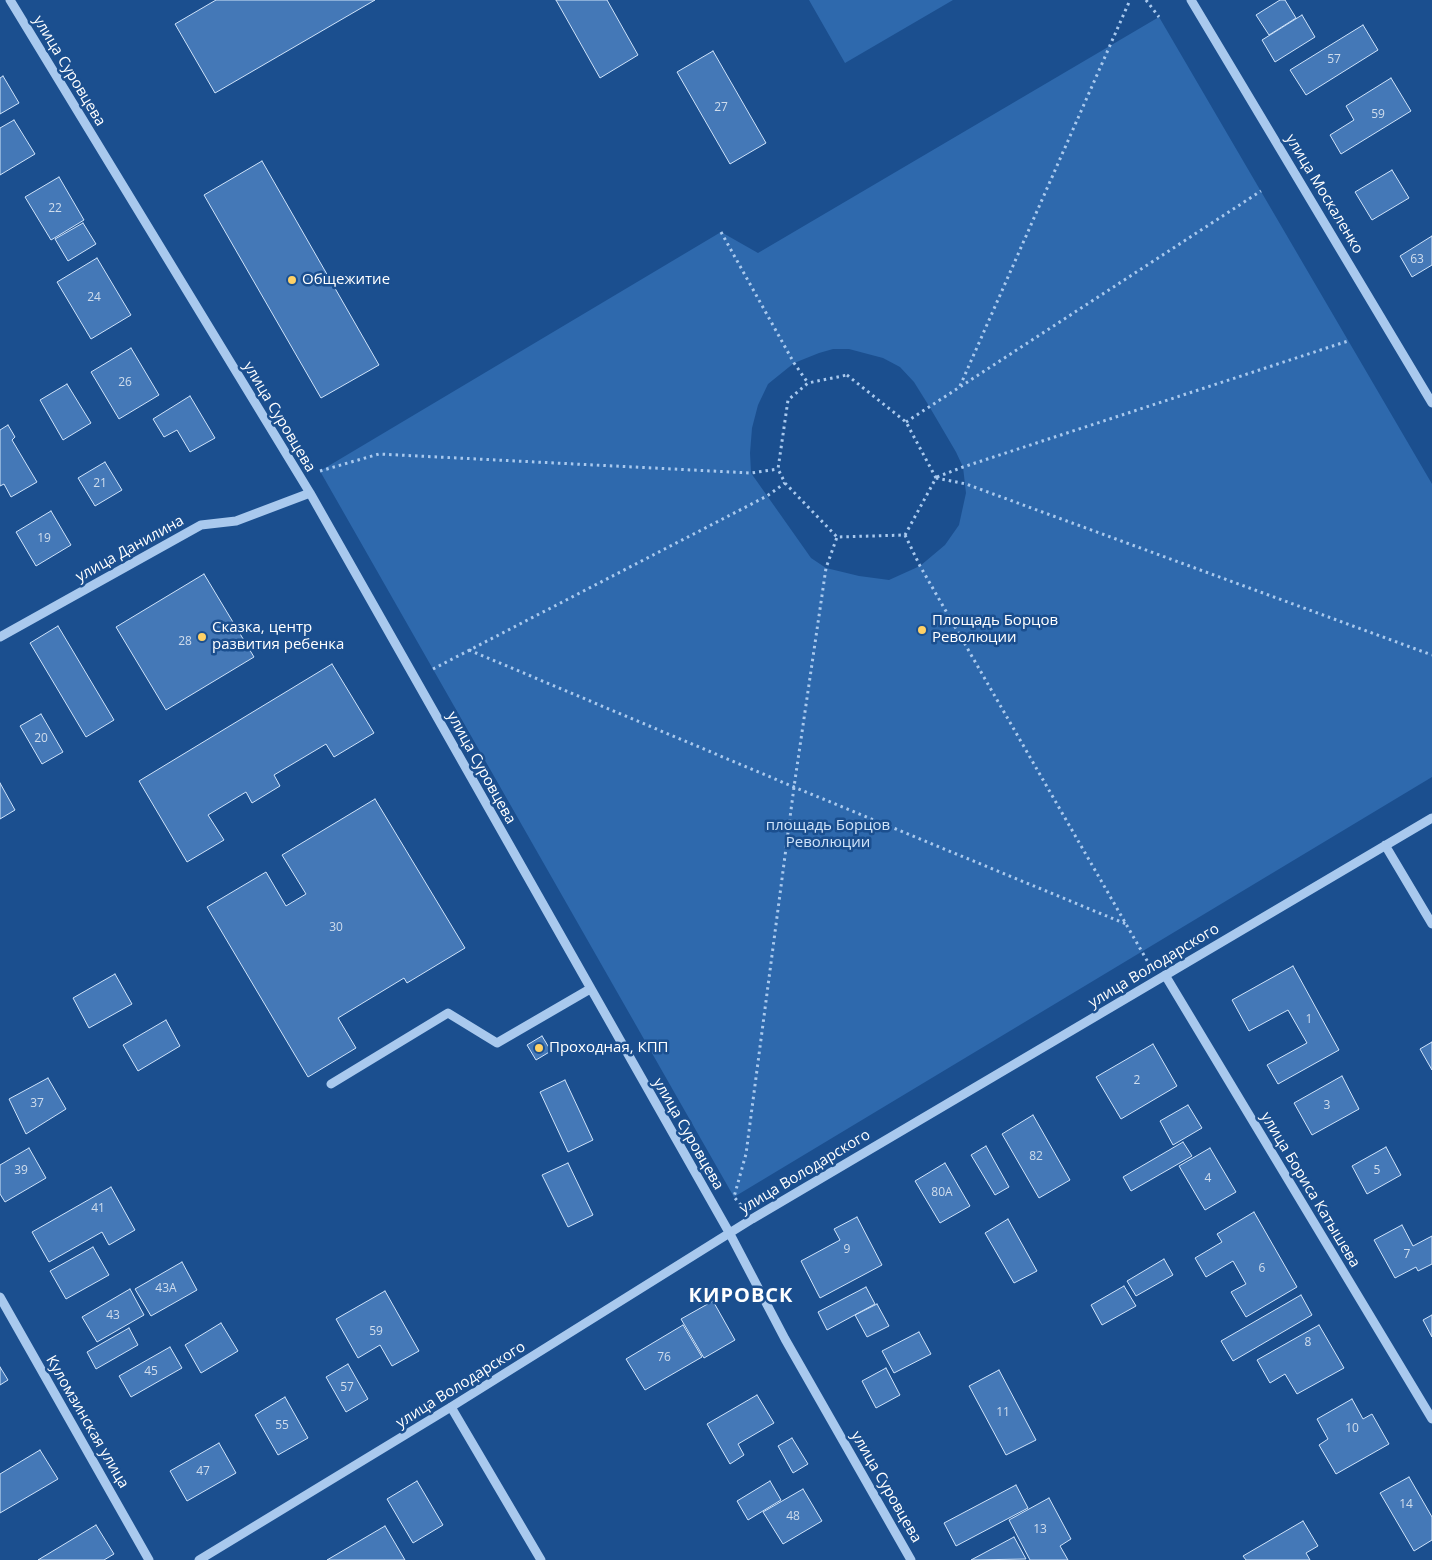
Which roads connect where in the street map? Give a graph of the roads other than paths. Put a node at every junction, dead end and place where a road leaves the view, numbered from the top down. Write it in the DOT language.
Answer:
graph roads {
  1 [pos="10,0"];
  2 [pos="1191,0"];
  3 [pos="1432,403"];
  4 [pos="310,493"];
  5 [pos="0,638"];
  6 [pos="1432,818"];
  7 [pos="1385,845"];
  8 [pos="1432,924"];
  9 [pos="1161,977"];
  10 [pos="590,989"];
  11 [pos="331,1084"];
  12 [pos="730,1234"];
  13 [pos="0,1297"];
  14 [pos="451,1408"];
  15 [pos="1432,1418"];
  16 [pos="149,1560"];
  17 [pos="199,1560"];
  18 [pos="541,1560"];
  19 [pos="911,1560"];
  1 -- 4 [label="street, улица Суровцева"];
  2 -- 3 [label="street, улица Москаленко"];
  4 -- 5 [label="street, улица Данилина"];
  4 -- 10 [label="street, улица Суровцева"];
  6 -- 7 [label="street, улица Володарского"];
  7 -- 8 [label="street"];
  7 -- 9 [label="street, улица Володарского"];
  9 -- 12 [label="street, улица Володарского"];
  9 -- 15 [label="street, улица Бориса Катышева"];
  10 -- 11 [label="street"];
  10 -- 12 [label="street, улица Суровцева"];
  12 -- 14 [label="street, улица Володарского"];
  12 -- 19 [label="street, улица Суровцева"];
  13 -- 16 [label="street, Куломзинская улица"];
  14 -- 17 [label="street, улица Володарского"];
  14 -- 18 [label="street"];
}
